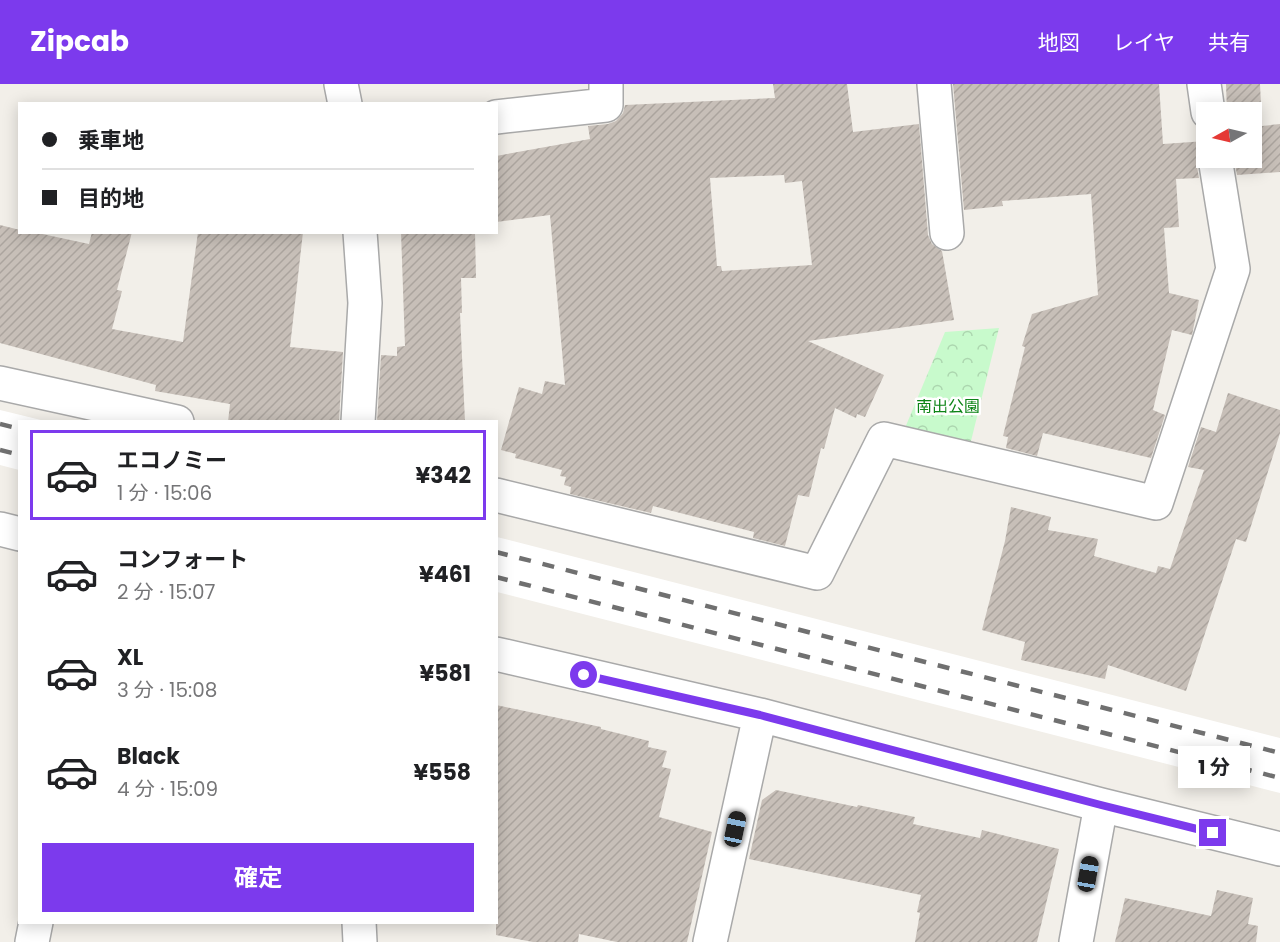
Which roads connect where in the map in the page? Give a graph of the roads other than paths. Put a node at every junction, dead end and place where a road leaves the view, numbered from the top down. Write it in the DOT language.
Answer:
graph roads {
  1 [pos="341,84"];
  2 [pos="606,84"];
  3 [pos="934,84"];
  4 [pos="1204,84"];
  5 [pos="345,102"];
  6 [pos="1207,102"];
  7 [pos="498,117"];
  8 [pos="1217,168"];
  9 [pos="947,233"];
  10 [pos="360,234"];
  11 [pos="0,383"];
  12 [pos="168,420"];
  13 [pos="358,420"];
  14 [pos="498,495"];
  15 [pos="0,529"];
  16 [pos="18,534"];
  17 [pos="498,654"];
  18 [pos="760,715"];
  19 [pos="1101,805"];
  20 [pos="1280,849"];
  21 [pos="36,924"];
  22 [pos="359,924"];
  23 [pos="32,942"];
  24 [pos="360,942"];
  25 [pos="710,942"];
  26 [pos="1076,942"];
  1 -- 5 [label="street"];
  2 -- 7 [label="street"];
  3 -- 9 [label="street"];
  4 -- 6 [label="street"];
  8 -- 14 [label="street"];
  10 -- 13 [label="street"];
  11 -- 12 [label="street"];
  15 -- 16 [label="street"];
  17 -- 18 [label="street"];
  18 -- 19 [label="street"];
  18 -- 25 [label="street"];
  19 -- 20 [label="street"];
  19 -- 26 [label="street"];
  21 -- 23 [label="street"];
  22 -- 24 [label="street"];
}
